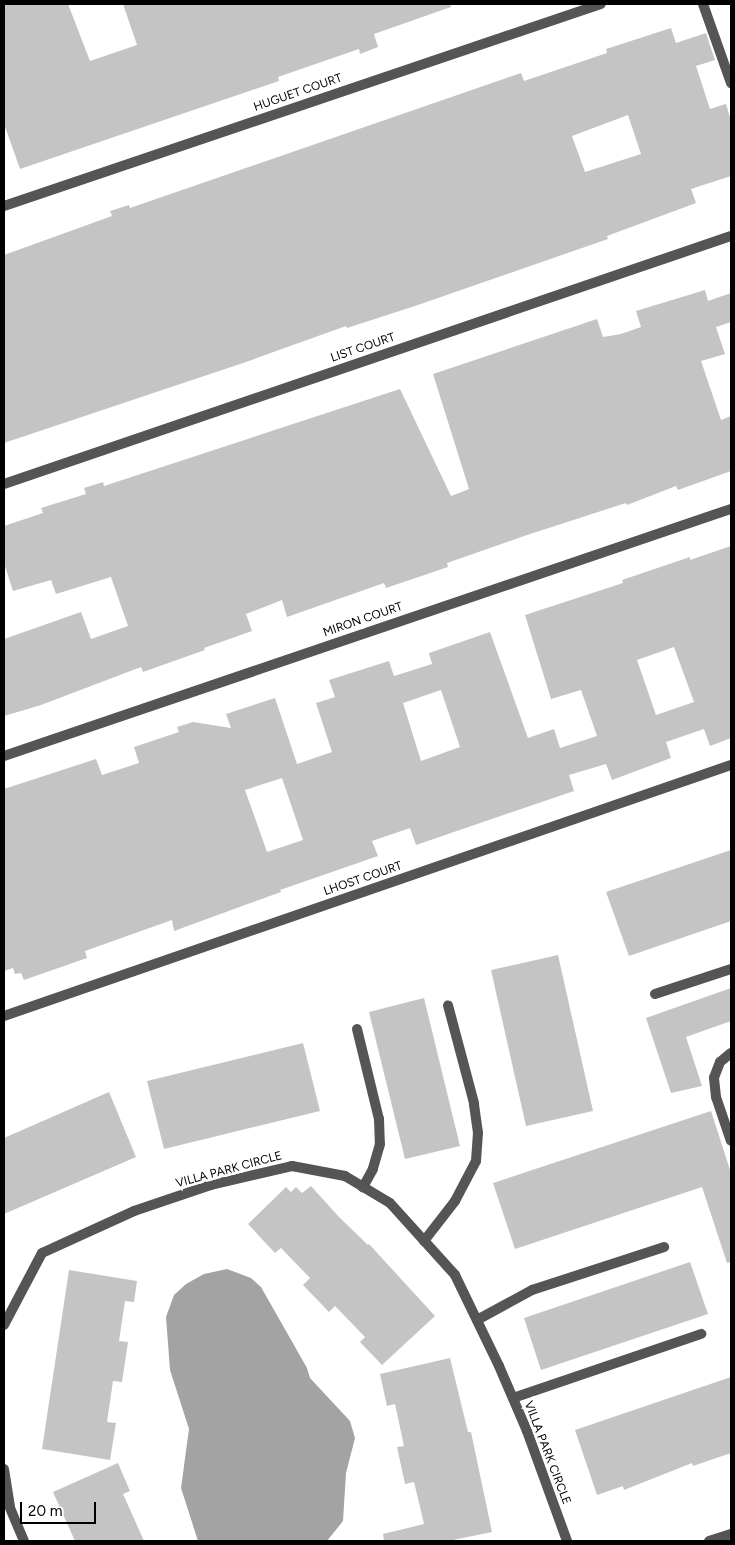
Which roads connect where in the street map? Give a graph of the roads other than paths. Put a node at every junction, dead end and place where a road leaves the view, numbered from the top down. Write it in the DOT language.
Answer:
graph roads {
  1 [pos="601,4"];
  2 [pos="703,4"];
  3 [pos="731,83"];
  4 [pos="4,206"];
  5 [pos="731,236"];
  6 [pos="4,484"];
  7 [pos="731,509"];
  8 [pos="4,756"];
  9 [pos="731,765"];
  10 [pos="731,970"];
  11 [pos="654,994"];
  12 [pos="448,1006"];
  13 [pos="4,1016"];
  14 [pos="357,1029"];
  15 [pos="731,1053"];
  16 [pos="731,1141"];
  17 [pos="363,1187"];
  18 [pos="424,1241"];
  19 [pos="664,1247"];
  20 [pos="477,1320"];
  21 [pos="4,1325"];
  22 [pos="702,1334"];
  23 [pos="513,1398"];
  24 [pos="4,1469"];
  25 [pos="731,1534"];
  26 [pos="24,1541"];
  27 [pos="567,1541"];
  28 [pos="709,1541"];
  1 -- 4 [label="street, HUGUET COURT"];
  2 -- 3 [label="street"];
  5 -- 6 [label="street, LIST COURT"];
  7 -- 8 [label="street, MIRON COURT"];
  9 -- 13 [label="street, LHOST COURT"];
  10 -- 11 [label="street"];
  12 -- 18 [label="street"];
  14 -- 17 [label="street"];
  15 -- 16 [label="street"];
  17 -- 18 [label="street, VILLA PARK CIRCLE"];
  17 -- 21 [label="street, VILLA PARK CIRCLE"];
  18 -- 20 [label="street, VILLA PARK CIRCLE"];
  19 -- 20 [label="street"];
  20 -- 23 [label="street, VILLA PARK CIRCLE"];
  22 -- 23 [label="street"];
  23 -- 27 [label="street, VILLA PARK CIRCLE"];
  24 -- 26 [label="street"];
  25 -- 28 [label="street"];
}
